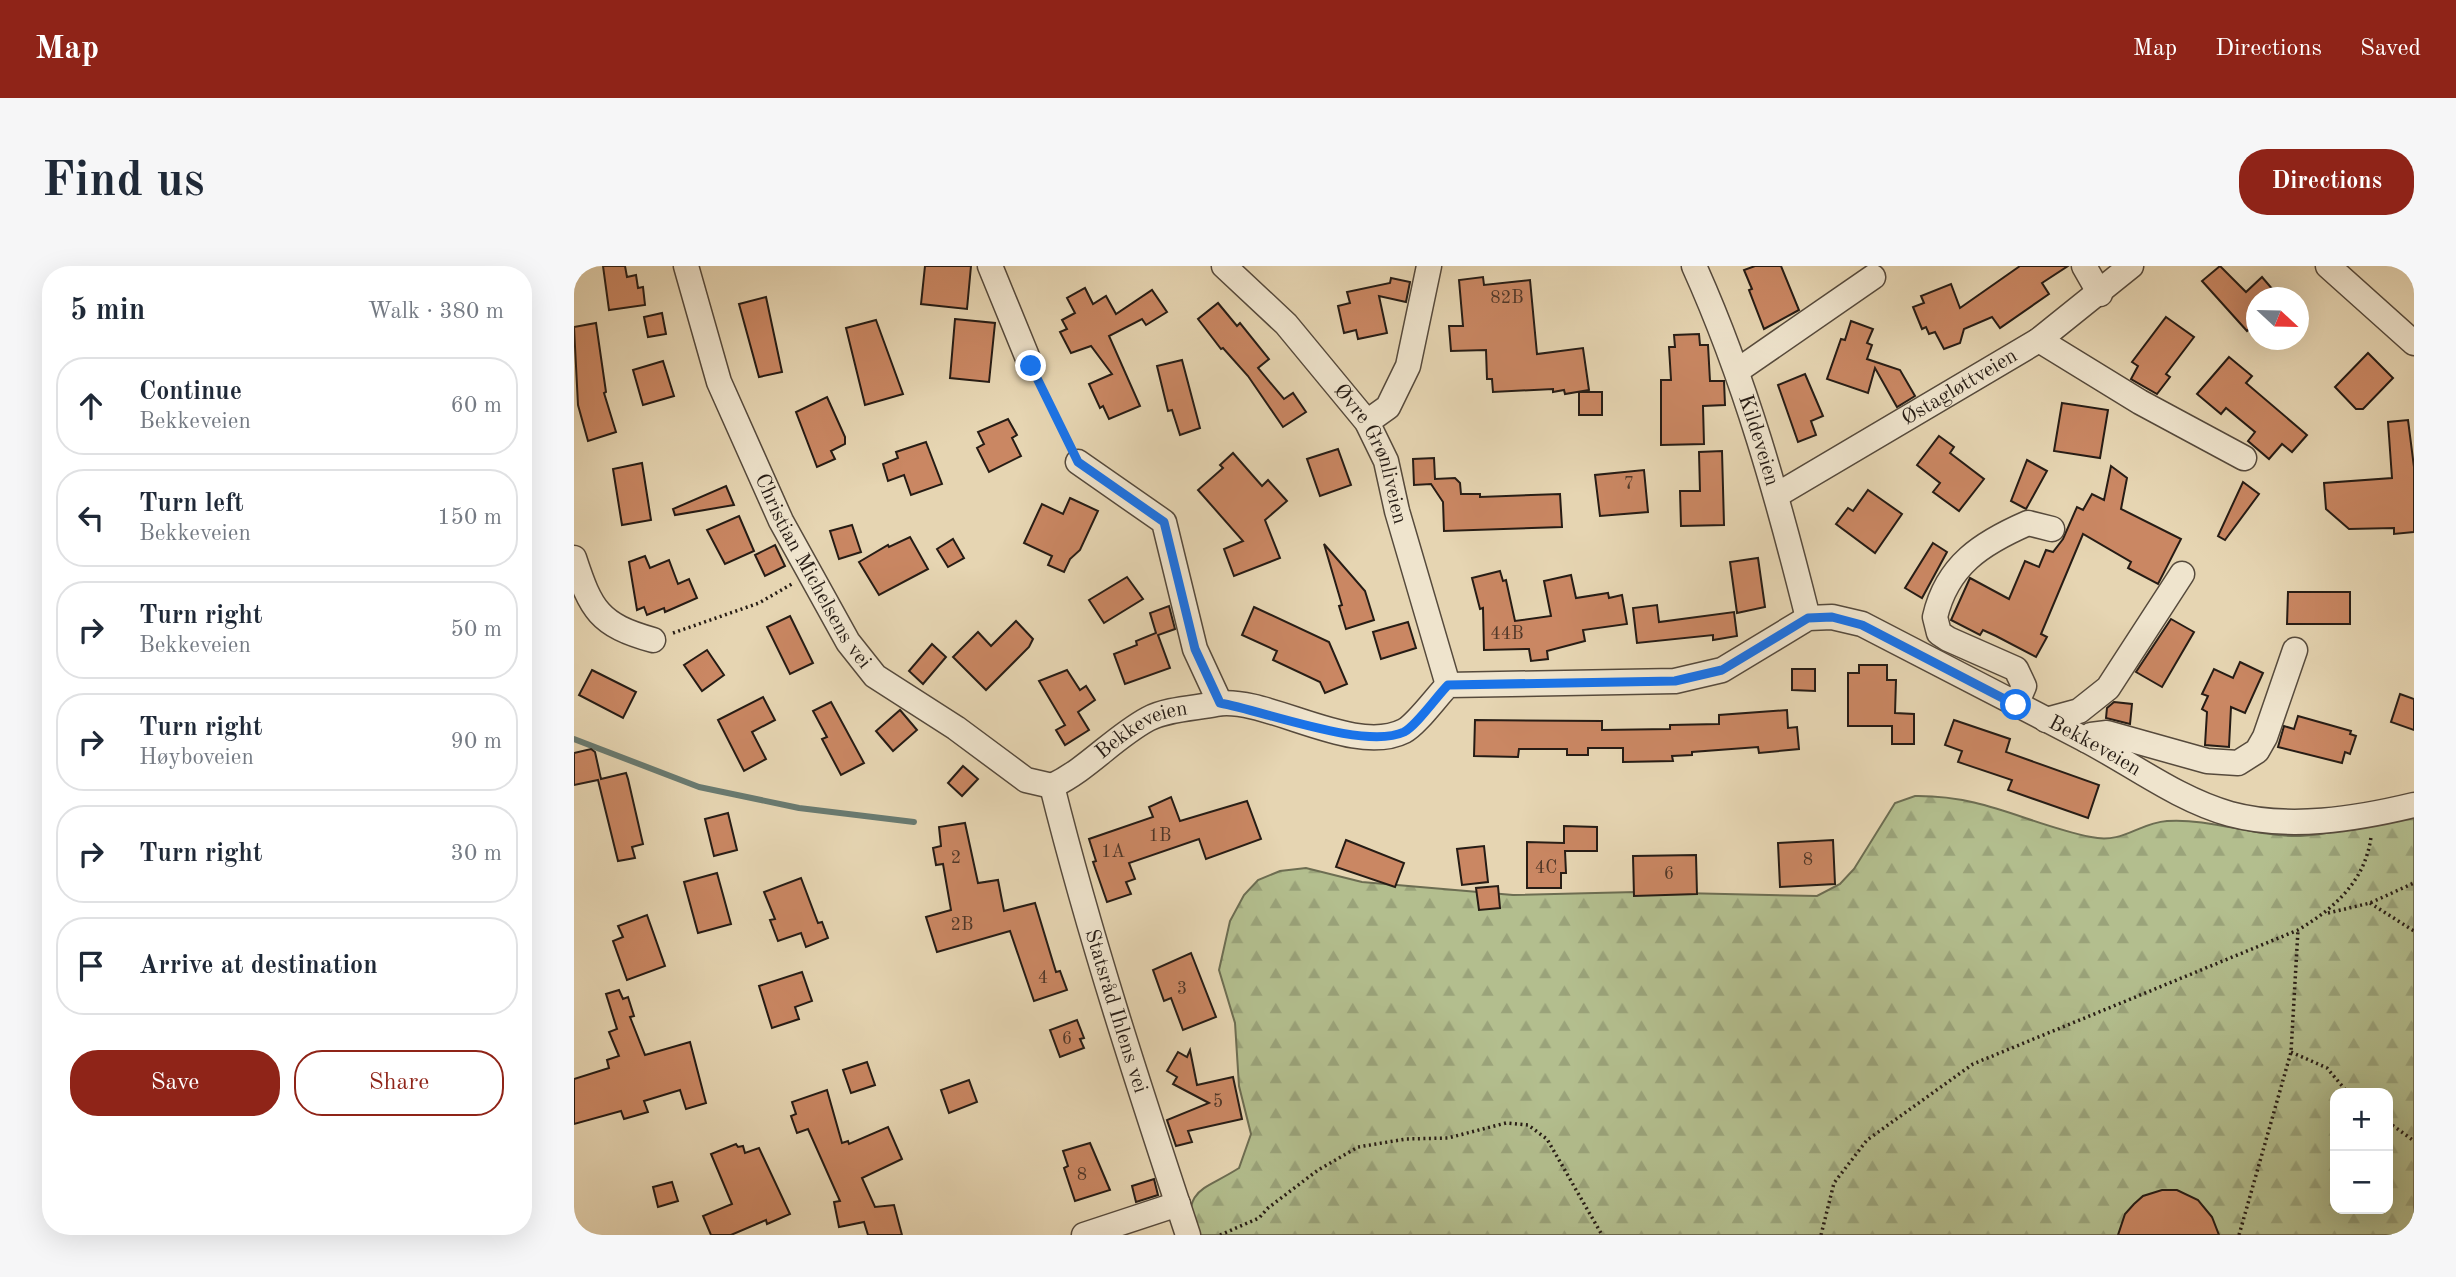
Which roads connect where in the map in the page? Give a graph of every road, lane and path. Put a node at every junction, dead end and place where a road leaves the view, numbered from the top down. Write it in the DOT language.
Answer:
graph roads {
  1 [pos="686,266"];
  2 [pos="990,266"];
  3 [pos="1224,266"];
  4 [pos="1429,266"];
  5 [pos="1694,266"];
  6 [pos="2084,266"];
  7 [pos="2132,266"];
  8 [pos="2328,266"];
  9 [pos="1873,277"];
  10 [pos="2100,294"];
  11 [pos="2039,340"];
  12 [pos="2414,343"];
  13 [pos="1031,366"];
  14 [pos="1737,371"];
  15 [pos="1367,422"];
  16 [pos="2244,458"];
  17 [pos="1078,462"];
  18 [pos="1777,495"];
  19 [pos="2052,529"];
  20 [pos="574,558"];
  21 [pos="2182,574"];
  22 [pos="809,575"];
  23 [pos="1808,618"];
  24 [pos="653,640"];
  25 [pos="2295,650"];
  26 [pos="1448,685"];
  27 [pos="1220,703"];
  28 [pos="2016,705"];
  29 [pos="2046,720"];
  30 [pos="2086,740"];
  31 [pos="1052,786"];
  32 [pos="2414,805"];
  33 [pos="2375,814"];
  34 [pos="2414,883"];
  35 [pos="2370,903"];
  36 [pos="2326,914"];
  37 [pos="2298,930"];
  38 [pos="2414,931"];
  39 [pos="2291,1052"];
  40 [pos="2344,1088"];
  41 [pos="2393,1126"];
  42 [pos="2414,1141"];
  43 [pos="1178,1204"];
  44 [pos="1084,1235"];
  45 [pos="1188,1235"];
  46 [pos="1220,1235"];
  47 [pos="1602,1235"];
  48 [pos="1821,1235"];
  49 [pos="2239,1235"];
  1 -- 22 [label="street, Christian Michelsens vei"];
  2 -- 13 [label="street"];
  3 -- 15 [label="street, Øvre Grønliveien"];
  4 -- 15 [label="street"];
  5 -- 14 [label="street, Kildeveien"];
  6 -- 10 [label="street"];
  7 -- 10 [label="street, Østagløttveien"];
  8 -- 12 [label="street"];
  9 -- 14 [label="street"];
  10 -- 11 [label="street, Østagløttveien"];
  11 -- 16 [label="street"];
  11 -- 18 [label="street, Østagløttveien"];
  13 -- 17 [label="path"];
  14 -- 18 [label="street, Kildeveien"];
  15 -- 26 [label="street, Øvre Grønliveien"];
  17 -- 27 [label="street"];
  18 -- 23 [label="street, Kildeveien"];
  19 -- 28 [label="street"];
  20 -- 24 [label="street"];
  21 -- 29 [label="street"];
  22 -- 24 [label="path"];
  22 -- 31 [label="street, Christian Michelsens vei"];
  23 -- 26 [label="street"];
  23 -- 28 [label="street, Bekkeveien"];
  25 -- 30 [label="street"];
  26 -- 27 [label="street, Bekkeveien"];
  27 -- 31 [label="street, Bekkeveien"];
  28 -- 29 [label="street, Bekkeveien"];
  29 -- 30 [label="street, Bekkeveien"];
  30 -- 33 [label="street, Bekkeveien"];
  31 -- 43 [label="street, Statsråd Ihlens vei"];
  32 -- 33 [label="street, Bekkeveien"];
  33 -- 36 [label="path"];
  34 -- 35 [label="path"];
  35 -- 36 [label="path"];
  35 -- 38 [label="path"];
  36 -- 37 [label="path"];
  37 -- 39 [label="path"];
  37 -- 48 [label="path"];
  39 -- 40 [label="path"];
  39 -- 49 [label="path"];
  41 -- 42 [label="path"];
  43 -- 44 [label="street"];
  43 -- 45 [label="street, Statsråd Ihlens vei"];
  46 -- 47 [label="path"];
}
